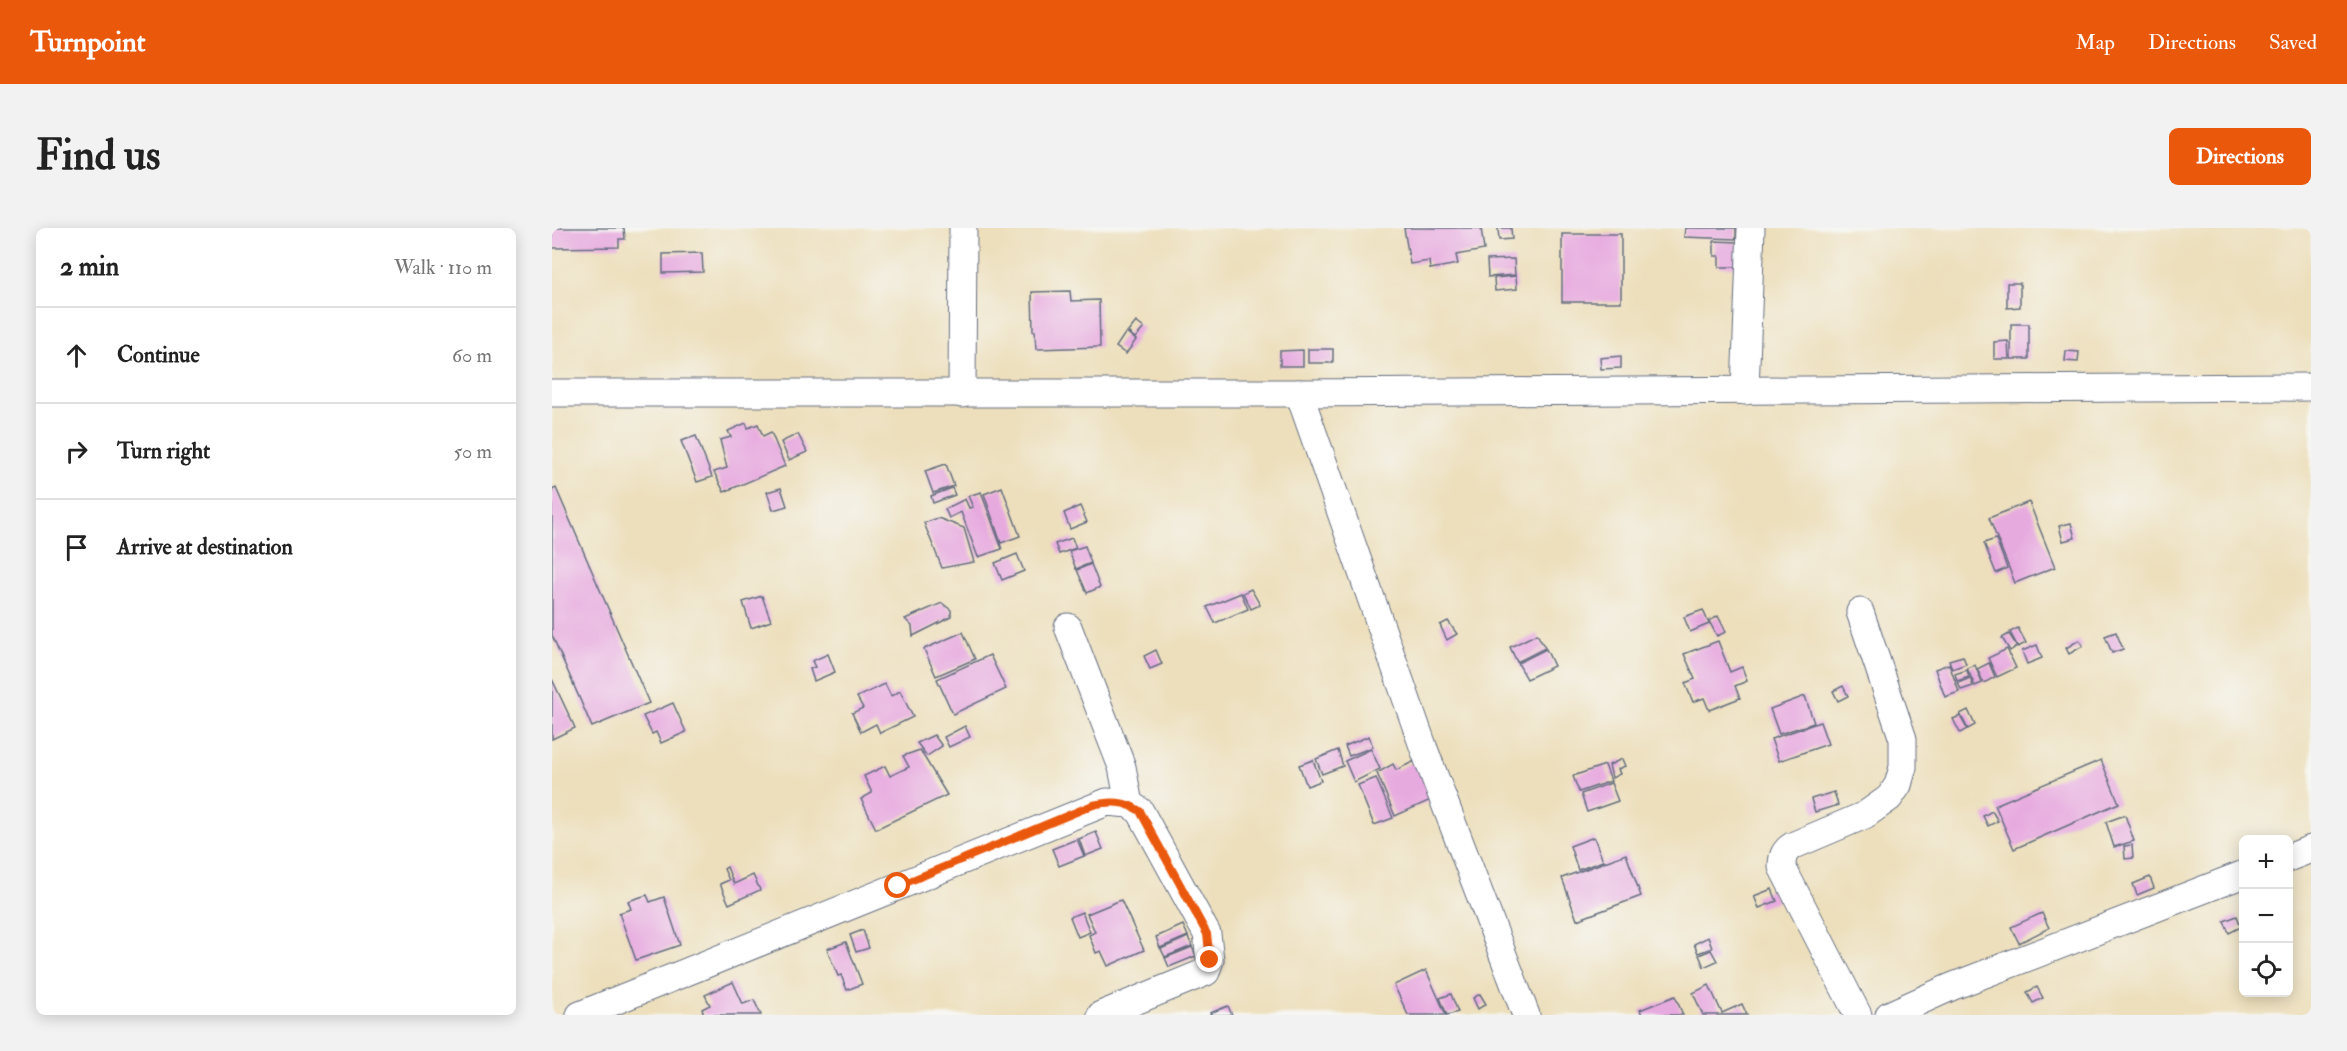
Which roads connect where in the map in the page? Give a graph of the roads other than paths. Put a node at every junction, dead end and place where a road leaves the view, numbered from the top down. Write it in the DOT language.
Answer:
graph roads {
  1 [pos="963,228"];
  2 [pos="1751,228"];
  3 [pos="2311,387"];
  4 [pos="1745,391"];
  5 [pos="552,393"];
  6 [pos="1299,393"];
  7 [pos="962,394"];
  8 [pos="1860,612"];
  9 [pos="1068,627"];
  10 [pos="1129,804"];
  11 [pos="2311,849"];
  12 [pos="2293,856"];
  13 [pos="2239,876"];
  14 [pos="580,1015"];
  15 [pos="1101,1015"];
  16 [pos="1526,1015"];
  17 [pos="1858,1015"];
  18 [pos="1889,1015"];
  1 -- 7 [label="street"];
  2 -- 4 [label="street"];
  3 -- 4 [label="street"];
  4 -- 6 [label="street"];
  5 -- 7 [label="street"];
  6 -- 7 [label="street"];
  6 -- 16 [label="street"];
  8 -- 17 [label="street"];
  9 -- 10 [label="street"];
  10 -- 14 [label="street"];
  10 -- 15 [label="street"];
  11 -- 12 [label="street"];
  13 -- 18 [label="street"];
}
